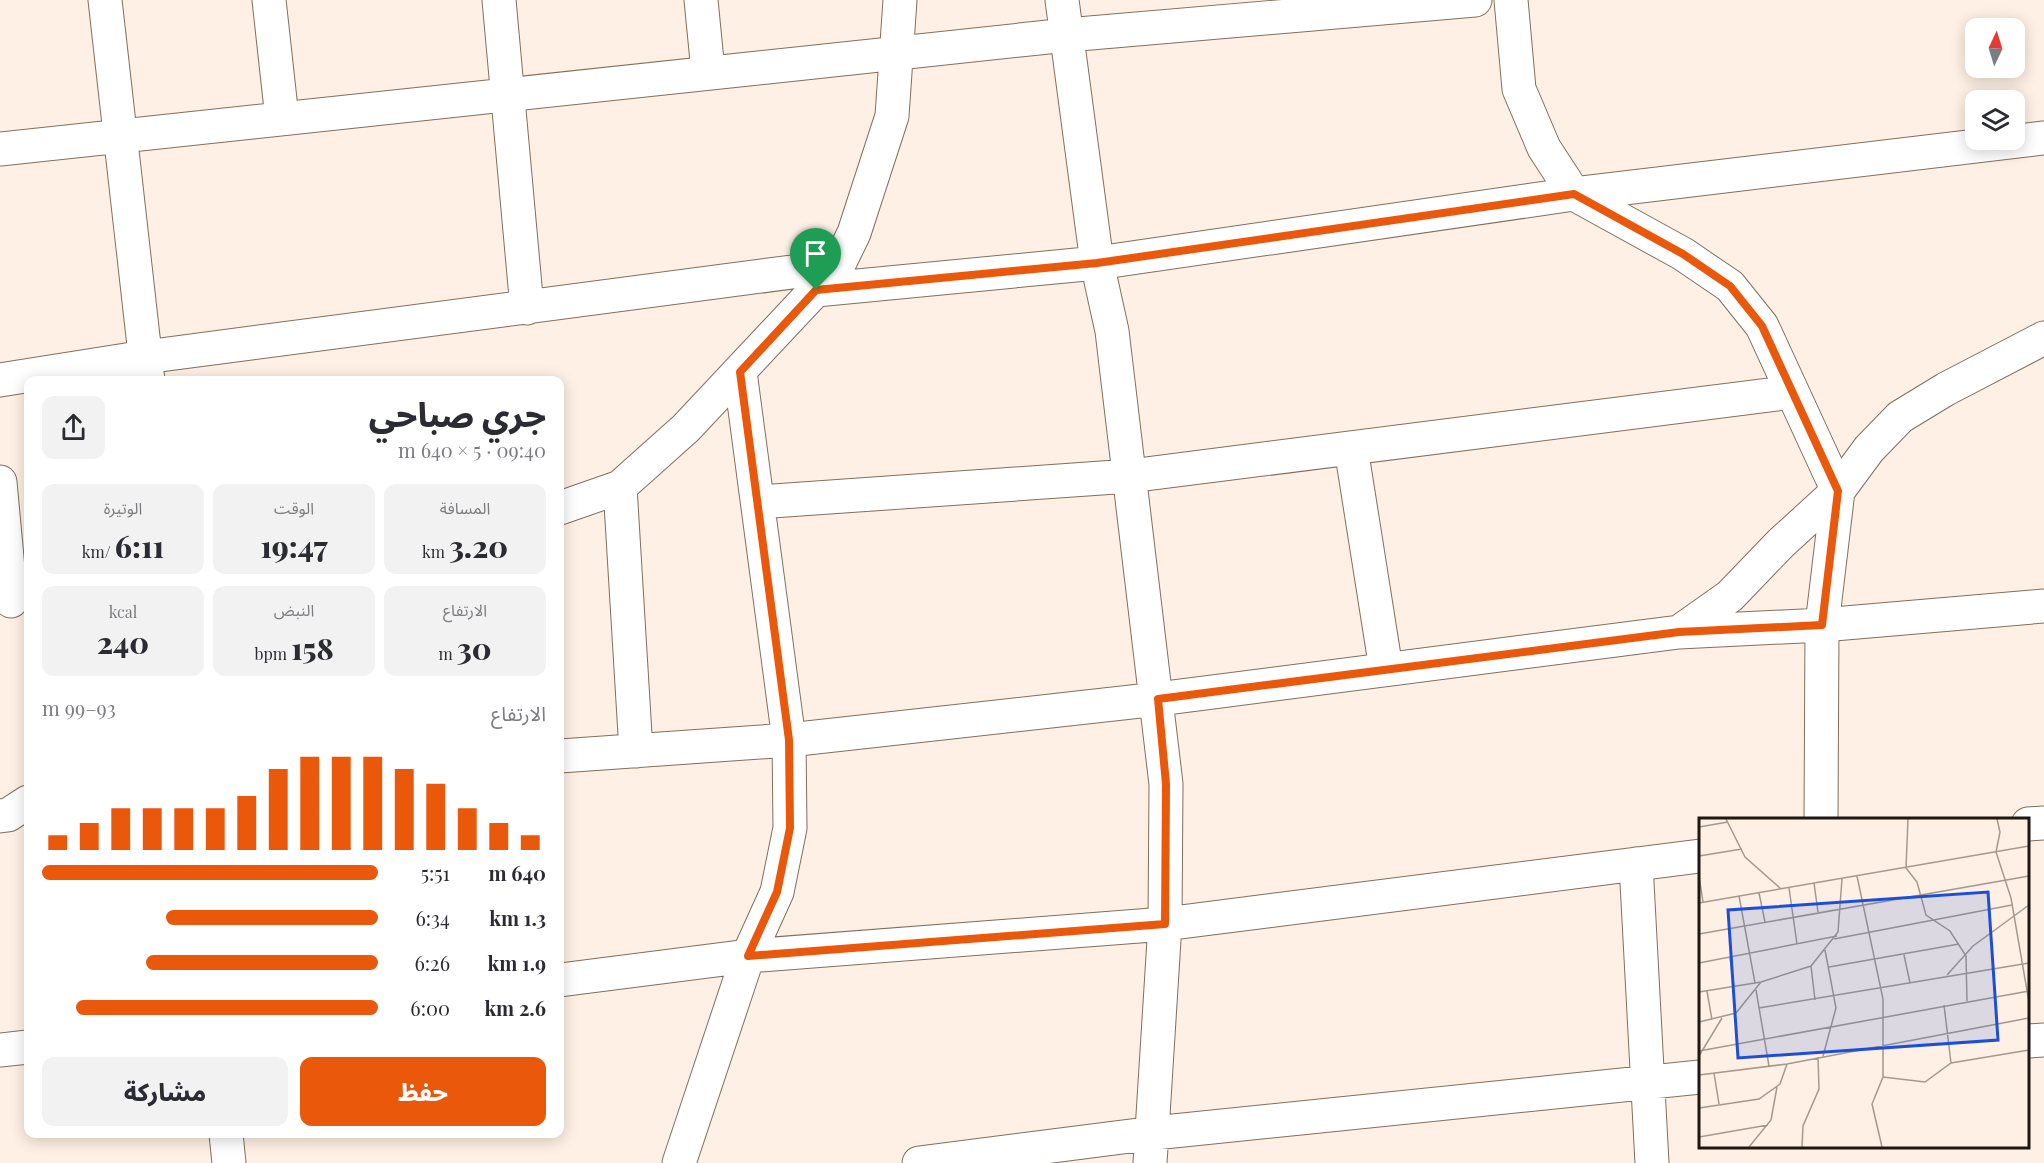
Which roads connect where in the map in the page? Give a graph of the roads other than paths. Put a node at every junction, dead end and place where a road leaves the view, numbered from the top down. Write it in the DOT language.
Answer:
graph roads {
  1 [pos="105,0"];
  2 [pos="269,0"];
  3 [pos="499,0"];
  4 [pos="701,0"];
  5 [pos="900,0"];
  6 [pos="1062,0"];
  7 [pos="1475,0"];
  8 [pos="1511,0"];
  9 [pos="1067,35"];
  10 [pos="896,53"];
  11 [pos="708,71"];
  12 [pos="505,94"];
  13 [pos="282,118"];
  14 [pos="122,136"];
  15 [pos="2044,138"];
  16 [pos="0,149"];
  17 [pos="1574,194"];
  18 [pos="1097,263"];
  19 [pos="838,266"];
  20 [pos="816,290"];
  21 [pos="527,308"];
  22 [pos="2044,338"];
  23 [pos="146,369"];
  24 [pos="740,372"];
  25 [pos="53,376"];
  26 [pos="24,378"];
  27 [pos="0,380"];
  28 [pos="1792,392"];
  29 [pos="1351,448"];
  30 [pos="1130,476"];
  31 [pos="0,482"];
  32 [pos="620,487"];
  33 [pos="1838,491"];
  34 [pos="759,502"];
  35 [pos="564,507"];
  36 [pos="13,601"];
  37 [pos="2044,606"];
  38 [pos="1822,625"];
  39 [pos="1679,632"];
  40 [pos="1386,669"];
  41 [pos="1158,699"];
  42 [pos="789,740"];
  43 [pos="636,751"];
  44 [pos="564,756"];
  45 [pos="24,805"];
  46 [pos="0,816"];
  47 [pos="1821,818"];
  48 [pos="2044,823"];
  49 [pos="2029,824"];
  50 [pos="1699,856"];
  51 [pos="1636,864"];
  52 [pos="1165,924"];
  53 [pos="748,956"];
  54 [pos="564,979"];
  55 [pos="2044,1040"];
  56 [pos="2029,1041"];
  57 [pos="24,1047"];
  58 [pos="0,1050"];
  59 [pos="1699,1077"];
  60 [pos="1648,1082"];
  61 [pos="226,1138"];
  62 [pos="1152,1148"];
  63 [pos="229,1163"];
  64 [pos="679,1163"];
  65 [pos="919,1163"];
  66 [pos="1652,1163"];
  1 -- 14 [label="street"];
  2 -- 13 [label="street"];
  3 -- 12 [label="street"];
  4 -- 11 [label="street"];
  5 -- 10 [label="street"];
  6 -- 9 [label="street"];
  7 -- 9 [label="street"];
  8 -- 17 [label="street"];
  9 -- 10 [label="street"];
  9 -- 18 [label="street"];
  10 -- 11 [label="street"];
  10 -- 19 [label="street"];
  11 -- 12 [label="street"];
  12 -- 13 [label="street"];
  12 -- 21 [label="street"];
  13 -- 14 [label="street"];
  14 -- 16 [label="street"];
  14 -- 23 [label="street"];
  15 -- 17 [label="street"];
  17 -- 18 [label="street"];
  17 -- 28 [label="street"];
  18 -- 20 [label="street"];
  18 -- 30 [label="street"];
  19 -- 20 [label="street"];
  19 -- 21 [label="street"];
  20 -- 24 [label="street"];
  21 -- 23 [label="street"];
  22 -- 33 [label="street"];
  23 -- 25 [label="street"];
  24 -- 32 [label="street"];
  24 -- 34 [label="street"];
  26 -- 27 [label="street"];
  28 -- 29 [label="street"];
  28 -- 33 [label="street"];
  29 -- 30 [label="street"];
  29 -- 40 [label="street"];
  30 -- 34 [label="street"];
  30 -- 41 [label="street"];
  31 -- 36 [label="street"];
  32 -- 35 [label="street"];
  32 -- 43 [label="street"];
  33 -- 38 [label="street"];
  33 -- 39 [label="street"];
  34 -- 42 [label="street"];
  37 -- 38 [label="street"];
  38 -- 39 [label="street"];
  38 -- 47 [label="street"];
  39 -- 40 [label="street"];
  40 -- 41 [label="street"];
  41 -- 42 [label="street"];
  41 -- 52 [label="street"];
  42 -- 43 [label="street"];
  42 -- 53 [label="street"];
  43 -- 44 [label="street"];
  45 -- 46 [label="street"];
  48 -- 49 [label="street"];
  50 -- 51 [label="street"];
  51 -- 52 [label="street"];
  51 -- 60 [label="street"];
  52 -- 53 [label="street"];
  52 -- 62 [label="street"];
  53 -- 54 [label="street"];
  53 -- 64 [label="street"];
  55 -- 56 [label="street"];
  57 -- 58 [label="street"];
  59 -- 60 [label="street"];
  60 -- 62 [label="street"];
  60 -- 66 [label="street"];
  61 -- 63 [label="street"];
  62 -- 65 [label="street"];
}
